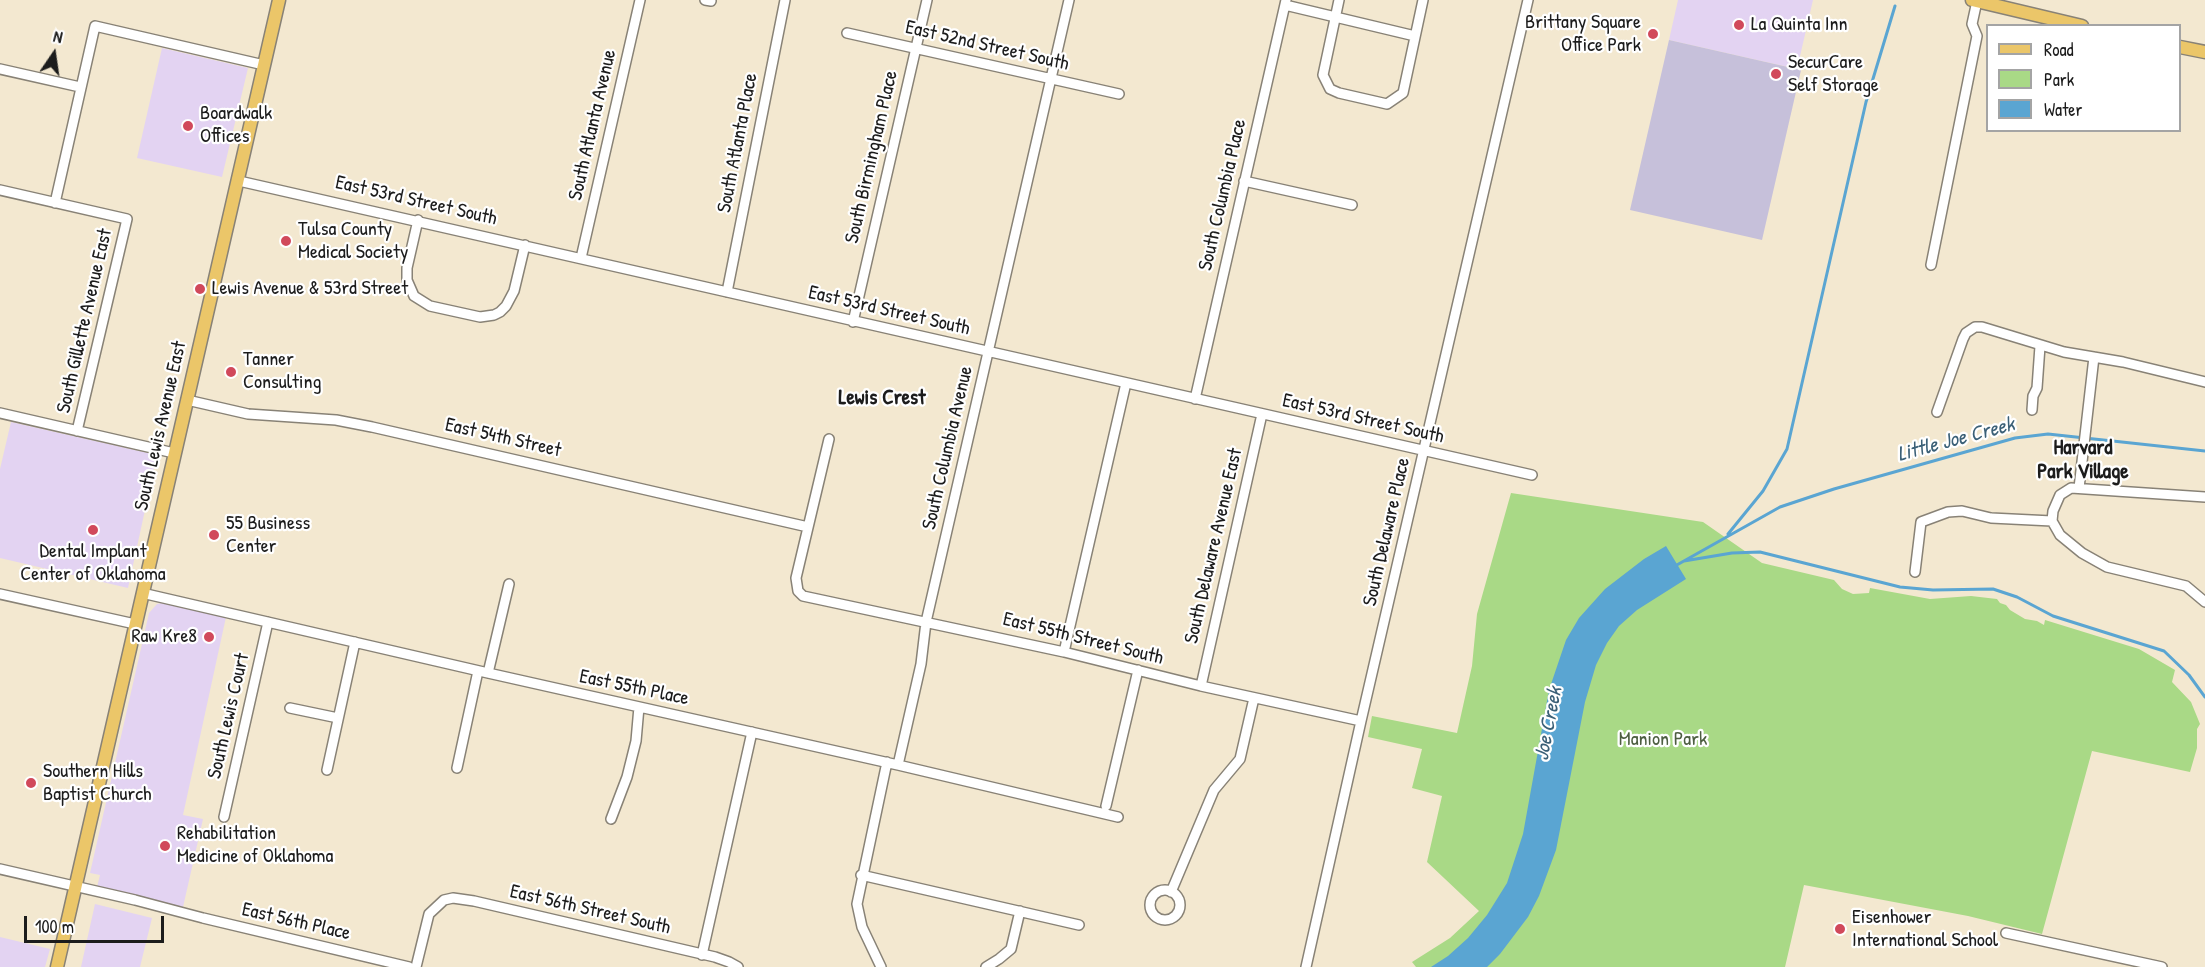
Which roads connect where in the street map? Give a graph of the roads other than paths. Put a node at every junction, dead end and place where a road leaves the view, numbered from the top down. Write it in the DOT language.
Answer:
graph roads {
  1 [pos="279,0"];
  2 [pos="640,0"];
  3 [pos="785,0"];
  4 [pos="927,0"];
  5 [pos="1069,0"];
  6 [pos="1339,0"];
  7 [pos="1423,0"];
  8 [pos="1528,0"];
  9 [pos="1975,1"];
  10 [pos="1286,3"];
  11 [pos="1335,17"];
  12 [pos="2073,24"];
  13 [pos="847,33"];
  14 [pos="1415,36"];
  15 [pos="2181,47"];
  16 [pos="915,48"];
  17 [pos="2205,52"];
  18 [pos="264,65"];
  19 [pos="0,69"];
  20 [pos="1050,78"];
  21 [pos="80,87"];
  22 [pos="1119,94"];
  23 [pos="1244,180"];
  24 [pos="239,181"];
  25 [pos="0,190"];
  26 [pos="55,203"];
  27 [pos="1352,205"];
  28 [pos="418,220"];
  29 [pos="525,245"];
  30 [pos="581,258"];
  31 [pos="1931,265"];
  32 [pos="727,292"];
  33 [pos="853,322"];
  34 [pos="2040,346"];
  35 [pos="989,352"];
  36 [pos="2094,357"];
  37 [pos="2205,382"];
  38 [pos="1126,383"];
  39 [pos="1195,399"];
  40 [pos="187,400"];
  41 [pos="2032,410"];
  42 [pos="1936,412"];
  43 [pos="0,413"];
  44 [pos="1262,414"];
  45 [pos="77,431"];
  46 [pos="829,439"];
  47 [pos="1425,451"];
  48 [pos="174,453"];
  49 [pos="1532,475"];
  50 [pos="2079,488"];
  51 [pos="2205,497"];
  52 [pos="2052,521"];
  53 [pos="808,527"];
  54 [pos="1915,572"];
  55 [pos="509,584"];
  56 [pos="142,593"];
  57 [pos="0,594"];
  58 [pos="2205,602"];
  59 [pos="268,622"];
  60 [pos="926,622"];
  61 [pos="135,624"];
  62 [pos="354,642"];
  63 [pos="1064,652"];
  64 [pos="1138,670"];
  65 [pos="483,672"];
  66 [pos="1201,686"];
  67 [pos="1254,699"];
  68 [pos="639,707"];
  69 [pos="290,708"];
  70 [pos="338,718"];
  71 [pos="1361,721"];
  72 [pos="752,732"];
  73 [pos="887,762"];
  74 [pos="898,765"];
  75 [pos="458,768"];
  76 [pos="327,770"];
  77 [pos="1106,806"];
  78 [pos="1118,817"];
  79 [pos="224,818"];
  80 [pos="610,819"];
  81 [pos="0,869"];
  82 [pos="861,875"];
  83 [pos="76,887"];
  84 [pos="1171,892"];
  85 [pos="1020,911"];
  86 [pos="1079,925"];
  87 [pos="2006,933"];
  88 [pos="702,954"];
  89 [pos="57,967"];
  90 [pos="410,967"];
  91 [pos="416,967"];
  92 [pos="738,967"];
  93 [pos="881,967"];
  94 [pos="986,967"];
  95 [pos="1306,967"];
  96 [pos="2162,967"];
  1 -- 18 [label="main road, South Lewis Avenue East"];
  2 -- 30 [label="street, South Atlanta Avenue"];
  3 -- 32 [label="street, South Atlanta Place"];
  4 -- 16 [label="street, South Birmingham Place"];
  5 -- 20 [label="street, South Columbia Avenue"];
  6 -- 11 [label="street"];
  7 -- 14 [label="street"];
  8 -- 47 [label="street, South Delaware Place"];
  9 -- 12 [label="main road"];
  9 -- 31 [label="street"];
  10 -- 11 [label="street"];
  10 -- 23 [label="street, South Columbia Place"];
  11 -- 14 [label="street"];
  11 -- 14 [label="street"];
  13 -- 16 [label="street, East 52nd Street South"];
  15 -- 17 [label="main road"];
  16 -- 20 [label="street, East 52nd Street South"];
  16 -- 33 [label="street, South Birmingham Place"];
  18 -- 21 [label="street"];
  18 -- 24 [label="main road, South Lewis Avenue East"];
  19 -- 21 [label="street"];
  20 -- 22 [label="street, East 52nd Street South"];
  20 -- 35 [label="street, South Columbia Avenue"];
  21 -- 26 [label="street"];
  23 -- 27 [label="street"];
  23 -- 39 [label="street, South Columbia Place"];
  24 -- 28 [label="street, East 53rd Street South"];
  24 -- 40 [label="main road, South Lewis Avenue East"];
  25 -- 26 [label="street"];
  26 -- 45 [label="street, South Gillette Avenue East"];
  28 -- 29 [label="street, East 53rd Street South"];
  28 -- 29 [label="street"];
  29 -- 30 [label="street, East 53rd Street South"];
  30 -- 32 [label="street, East 53rd Street South"];
  32 -- 33 [label="street, East 53rd Street South"];
  33 -- 35 [label="street, East 53rd Street South"];
  34 -- 36 [label="street"];
  34 -- 41 [label="street"];
  34 -- 42 [label="street"];
  35 -- 38 [label="street, East 53rd Street South"];
  35 -- 60 [label="street, South Columbia Avenue"];
  36 -- 37 [label="street"];
  36 -- 50 [label="street"];
  38 -- 39 [label="street, East 53rd Street South"];
  38 -- 63 [label="street"];
  39 -- 44 [label="street, East 53rd Street South"];
  40 -- 48 [label="main road, South Lewis Avenue East"];
  40 -- 53 [label="street, East 54th Street"];
  43 -- 45 [label="street"];
  44 -- 47 [label="street, East 53rd Street South"];
  44 -- 66 [label="street, South Delaware Avenue East"];
  45 -- 48 [label="street"];
  46 -- 53 [label="street"];
  47 -- 49 [label="street, East 53rd Street South"];
  47 -- 71 [label="street, South Delaware Place"];
  48 -- 56 [label="main road, South Lewis Avenue East"];
  50 -- 51 [label="street"];
  50 -- 52 [label="street"];
  52 -- 54 [label="street"];
  52 -- 58 [label="street"];
  53 -- 60 [label="street, East 55th Street South"];
  55 -- 65 [label="street"];
  56 -- 59 [label="street, East 55th Place"];
  56 -- 61 [label="main road, South Lewis Avenue East"];
  57 -- 61 [label="street"];
  59 -- 62 [label="street, East 55th Place"];
  59 -- 79 [label="street, South Lewis Court"];
  60 -- 63 [label="street, East 55th Street South"];
  60 -- 74 [label="street, South Columbia Avenue"];
  61 -- 83 [label="main road, South Lewis Avenue East"];
  62 -- 65 [label="street, East 55th Place"];
  62 -- 70 [label="street"];
  63 -- 64 [label="street, East 55th Street South"];
  64 -- 66 [label="street, East 55th Street South"];
  64 -- 77 [label="street"];
  65 -- 68 [label="street, East 55th Place"];
  65 -- 75 [label="street"];
  66 -- 67 [label="street, East 55th Street South"];
  67 -- 71 [label="street, East 55th Street South"];
  67 -- 84 [label="street"];
  68 -- 72 [label="street, East 55th Place"];
  68 -- 80 [label="street"];
  69 -- 70 [label="street"];
  70 -- 76 [label="street"];
  71 -- 95 [label="street, South Delaware Place"];
  72 -- 73 [label="street, East 55th Place"];
  72 -- 88 [label="street"];
  73 -- 74 [label="street, East 55th Place"];
  73 -- 82 [label="street"];
  74 -- 78 [label="street, East 55th Place"];
  81 -- 83 [label="street, East 56th Place"];
  82 -- 85 [label="street"];
  82 -- 93 [label="street"];
  83 -- 89 [label="main road, South Lewis Avenue East"];
  83 -- 90 [label="street, East 56th Place"];
  85 -- 86 [label="street"];
  85 -- 94 [label="street"];
  87 -- 96 [label="street"];
  88 -- 91 [label="street, East 56th Street South"];
  88 -- 92 [label="street, East 56th Street South"];
}
